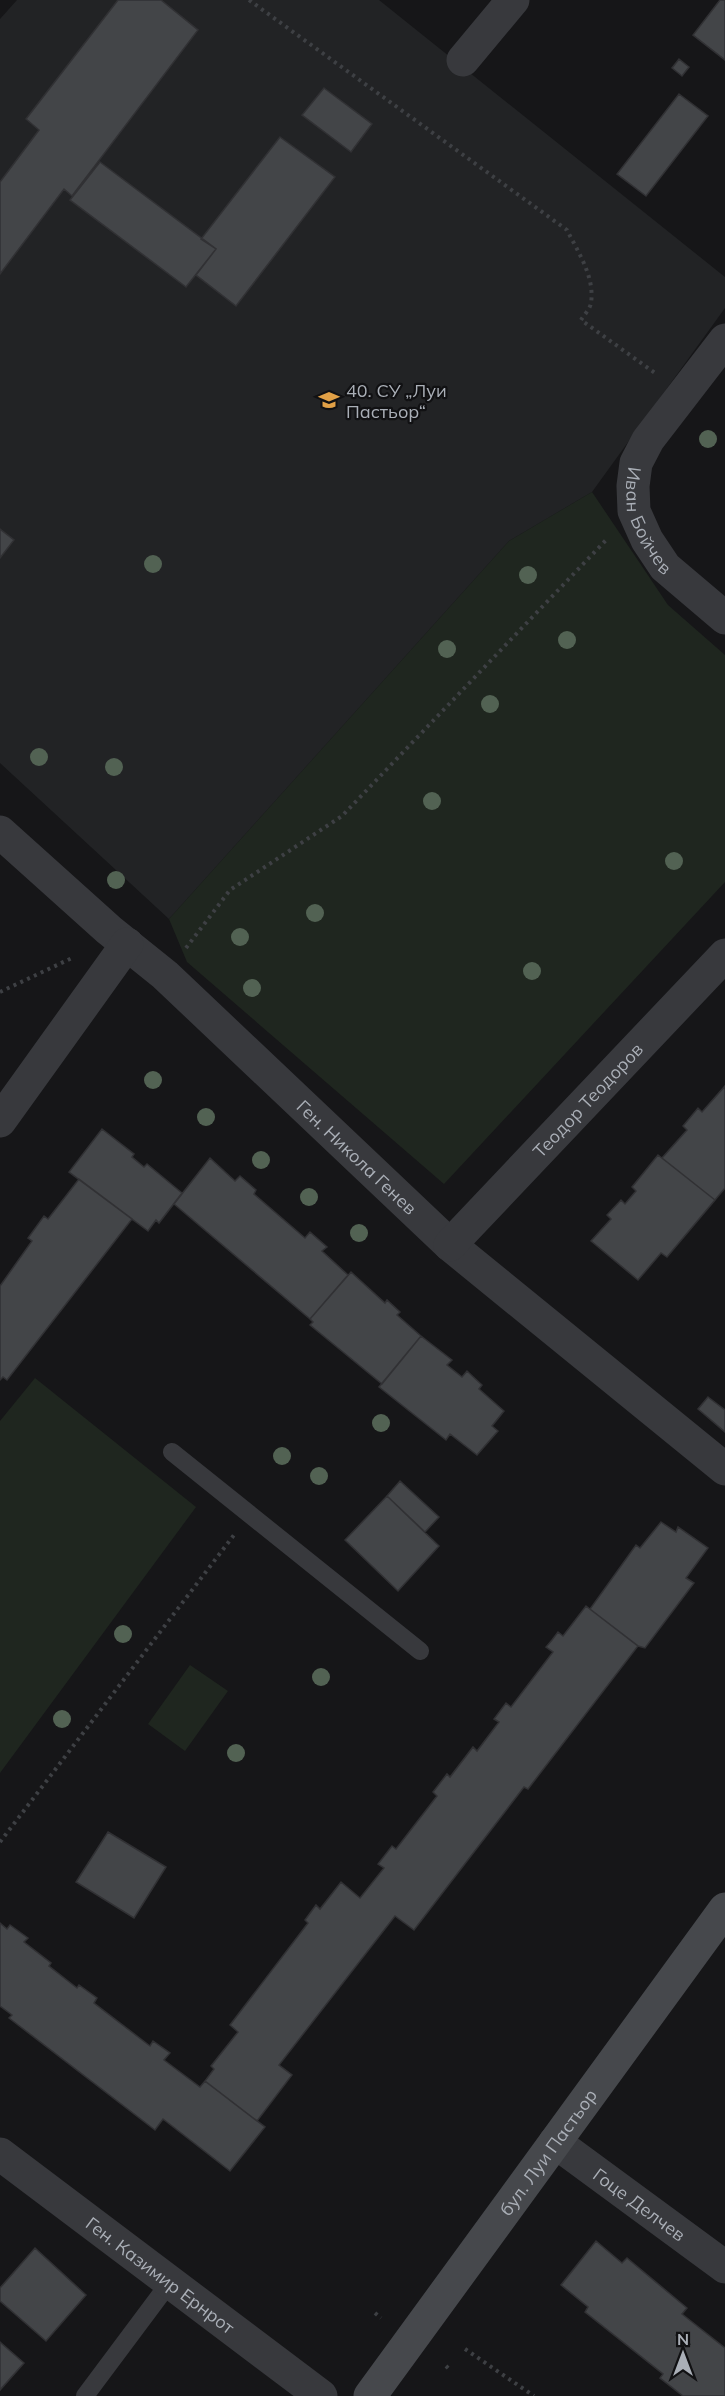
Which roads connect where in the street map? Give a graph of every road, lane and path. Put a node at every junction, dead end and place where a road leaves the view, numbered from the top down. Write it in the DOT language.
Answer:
graph roads {
  1 [pos="249,0"];
  2 [pos="513,0"];
  3 [pos="463,60"];
  4 [pos="725,340"];
  5 [pos="684,394"];
  6 [pos="634,511"];
  7 [pos="715,611"];
  8 [pos="0,832"];
  9 [pos="127,944"];
  10 [pos="81,953"];
  11 [pos="725,955"];
  12 [pos="165,975"];
  13 [pos="0,992"];
  14 [pos="0,1121"];
  15 [pos="450,1245"];
  16 [pos="172,1452"];
  17 [pos="725,1469"];
  18 [pos="249,1516"];
  19 [pos="420,1651"];
  20 [pos="0,1842"];
  21 [pos="725,1909"];
  22 [pos="555,2142"];
  23 [pos="0,2154"];
  24 [pos="725,2267"];
  25 [pos="170,2282"];
  26 [pos="375,2313"];
  27 [pos="381,2318"];
  28 [pos="465,2349"];
  29 [pos="446,2366"];
  30 [pos="450,2370"];
  31 [pos="85,2396"];
  32 [pos="321,2396"];
  33 [pos="370,2396"];
  34 [pos="534,2396"];
  1 -- 5 [label="path"];
  2 -- 3 [label="street"];
  4 -- 5 [label="street, Иван Бойчев"];
  5 -- 6 [label="street, Иван Бойчев"];
  6 -- 7 [label="street, Иван Бойчев"];
  6 -- 12 [label="path"];
  8 -- 9 [label="street, Ген. Никола Генев"];
  9 -- 12 [label="street, Ген. Никола Генев"];
  9 -- 14 [label="street"];
  10 -- 13 [label="path"];
  11 -- 15 [label="street, Теодор Теодоров"];
  12 -- 15 [label="street, Ген. Никола Генев"];
  15 -- 17 [label="street, Ген. Никола Генев"];
  16 -- 18 [label="lane"];
  18 -- 19 [label="lane"];
  18 -- 20 [label="path"];
  21 -- 22 [label="street, бул. Луи Пастьор"];
  22 -- 24 [label="street, Гоце Делчев"];
  22 -- 33 [label="street, бул. Луи Пастьор"];
  23 -- 25 [label="street, Ген. Казимир Ернрот"];
  25 -- 31 [label="lane"];
  25 -- 32 [label="street, Ген. Казимир Ернрот"];
  26 -- 27 [label="path"];
  28 -- 34 [label="path"];
  29 -- 30 [label="path"];
}
